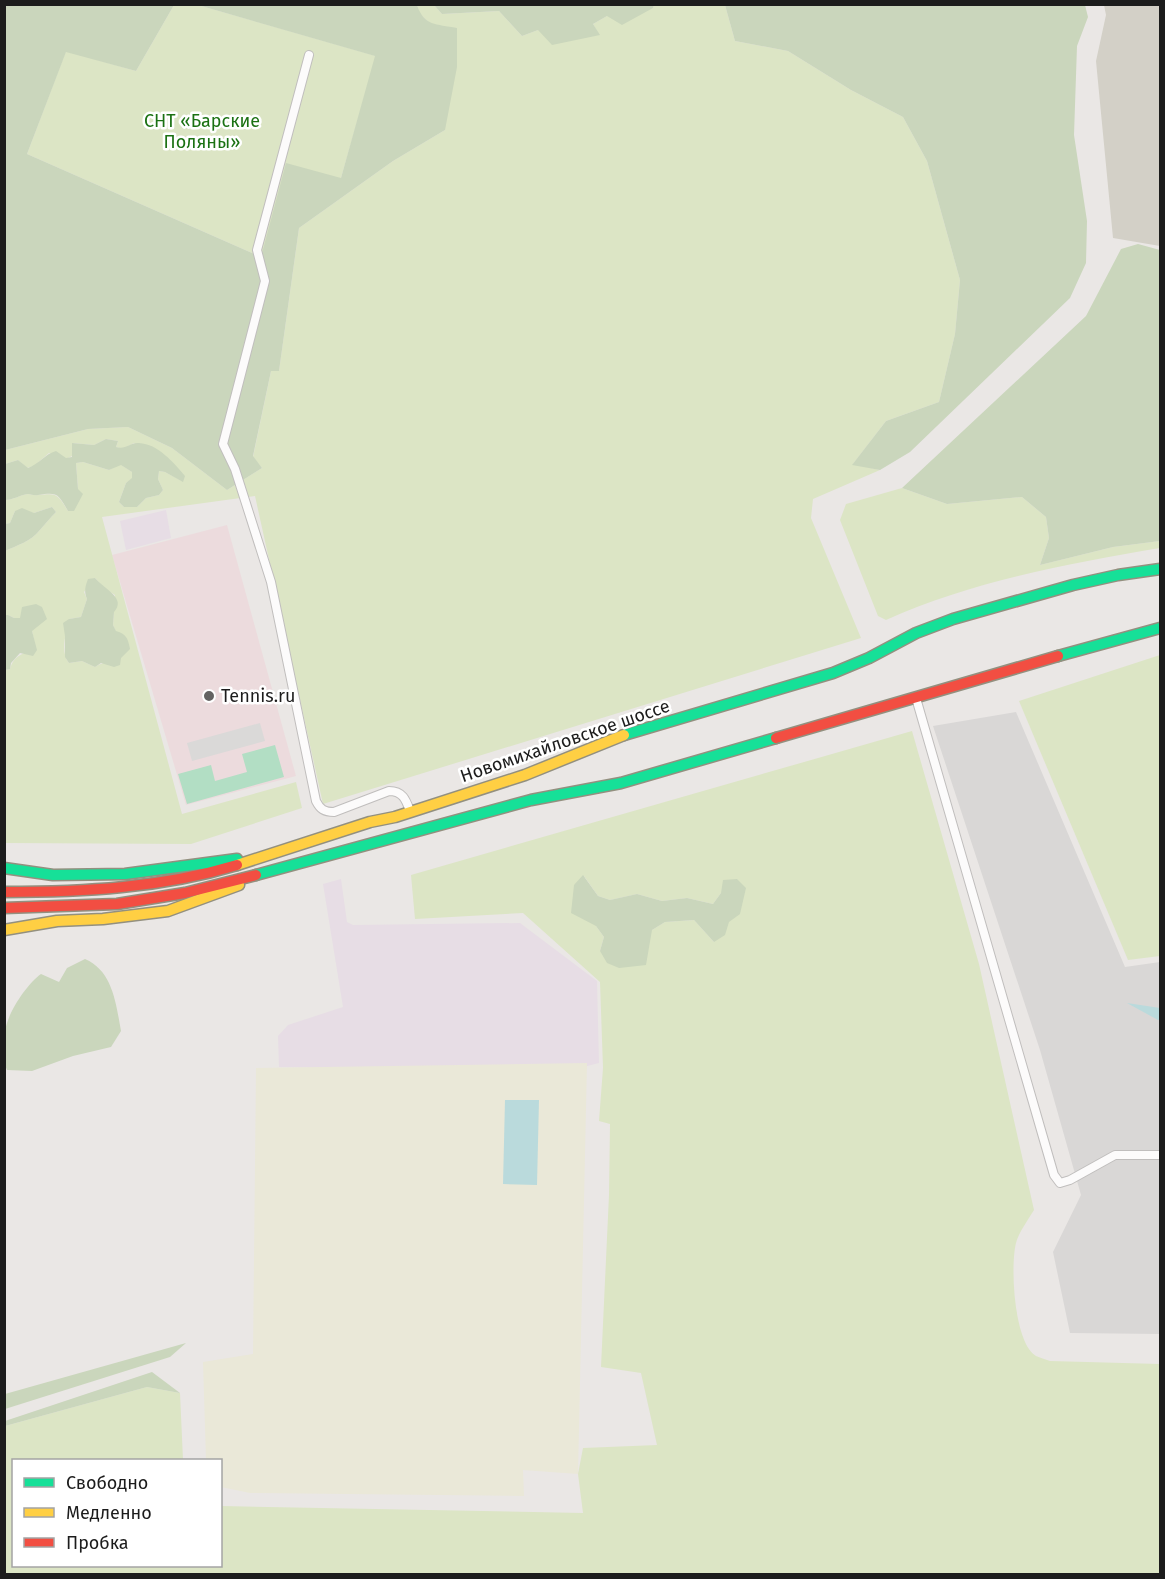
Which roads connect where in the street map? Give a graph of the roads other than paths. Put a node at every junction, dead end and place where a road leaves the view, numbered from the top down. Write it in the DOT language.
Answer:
graph roads {
  1 [pos="309,55"];
  2 [pos="1161,569"];
  3 [pos="1161,628"];
  4 [pos="916,698"];
  5 [pos="410,812"];
  6 [pos="267,855"];
  7 [pos="4,868"];
  8 [pos="270,872"];
  9 [pos="4,892"];
  10 [pos="4,908"];
  11 [pos="4,930"];
  12 [pos="1161,1155"];
  1 -- 5 [label="street"];
  2 -- 5 [label="main road, Новомихайловское шоссе"];
  3 -- 4 [label="main road"];
  4 -- 8 [label="main road"];
  4 -- 12 [label="street"];
  5 -- 6 [label="main road, Новомихайловское шоссе"];
  6 -- 7 [label="main road"];
  6 -- 9 [label="main road, Новомихайловское шоссе"];
  8 -- 10 [label="main road"];
  8 -- 11 [label="main road"];
}
